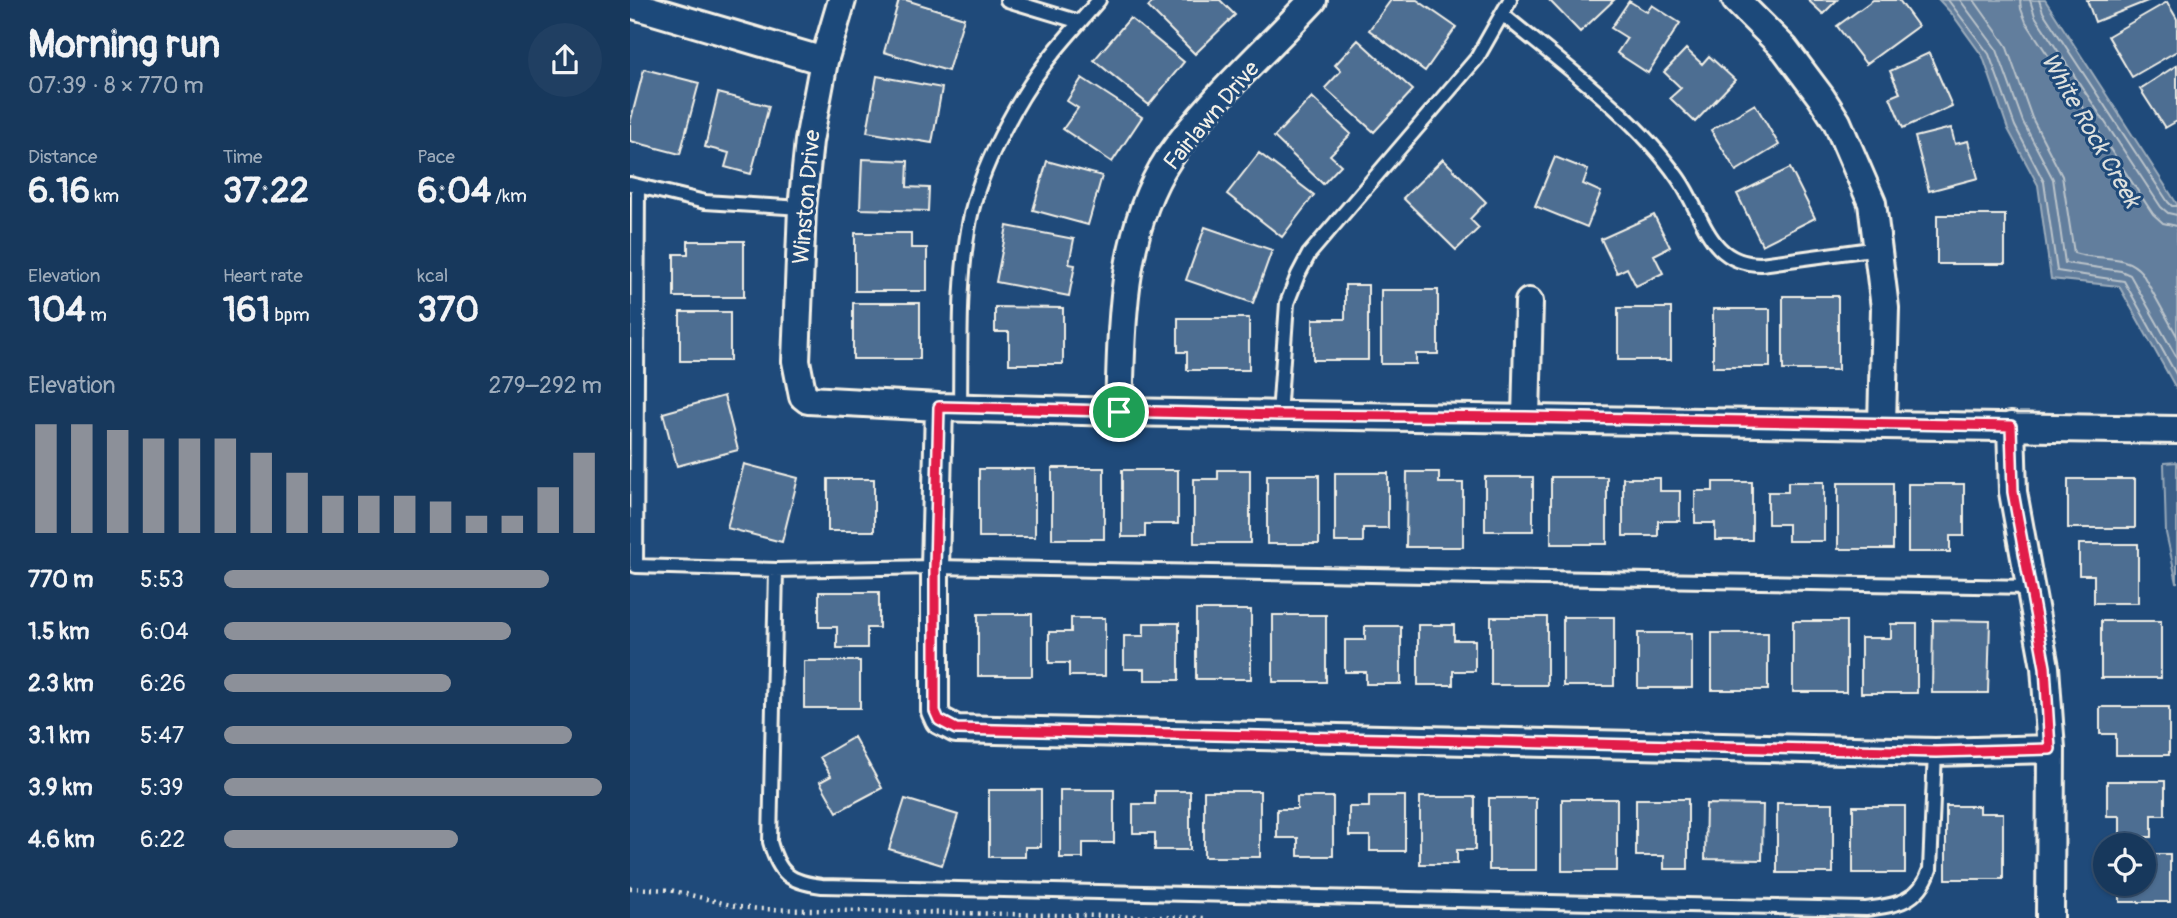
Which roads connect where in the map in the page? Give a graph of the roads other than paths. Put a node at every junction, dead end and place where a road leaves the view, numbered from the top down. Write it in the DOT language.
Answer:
graph roads {
  1 [pos="842,0"];
  2 [pos="1007,0"];
  3 [pos="1099,0"];
  4 [pos="1313,0"];
  5 [pos="1510,0"];
  6 [pos="1736,0"];
  7 [pos="630,4"];
  8 [pos="668,7"];
  9 [pos="1502,14"];
  10 [pos="1080,23"];
  11 [pos="824,61"];
  12 [pos="634,186"];
  13 [pos="802,208"];
  14 [pos="1879,248"];
  15 [pos="1529,302"];
  16 [pos="949,407"];
  17 [pos="1119,412"];
  18 [pos="1279,415"];
  19 [pos="1526,417"];
  20 [pos="1882,424"];
  21 [pos="2011,426"];
  22 [pos="2177,429"];
  23 [pos="935,567"];
  24 [pos="776,570"];
  25 [pos="2029,587"];
  26 [pos="2050,749"];
  27 [pos="1936,752"];
  28 [pos="2050,918"];
  1 -- 11 [label="street, Winston Drive"];
  2 -- 10 [label="lane"];
  3 -- 10 [label="lane"];
  4 -- 17 [label="street, Fairlawn Drive"];
  5 -- 9 [label="lane"];
  6 -- 14 [label="street"];
  7 -- 8 [label="street"];
  8 -- 11 [label="street"];
  9 -- 14 [label="lane"];
  9 -- 18 [label="lane"];
  10 -- 16 [label="lane"];
  11 -- 13 [label="street, Winston Drive"];
  12 -- 13 [label="lane"];
  12 -- 24 [label="lane"];
  13 -- 16 [label="street, Winston Drive"];
  14 -- 20 [label="street"];
  15 -- 19 [label="street"];
  16 -- 17 [label="street"];
  16 -- 23 [label="street"];
  17 -- 18 [label="street"];
  18 -- 19 [label="street"];
  19 -- 20 [label="street"];
  20 -- 21 [label="street"];
  21 -- 22 [label="street"];
  21 -- 25 [label="street"];
  23 -- 24 [label="lane"];
  23 -- 25 [label="lane"];
  23 -- 27 [label="street"];
  24 -- 27 [label="lane"];
  25 -- 26 [label="street"];
  26 -- 27 [label="street"];
  26 -- 28 [label="street"];
}
